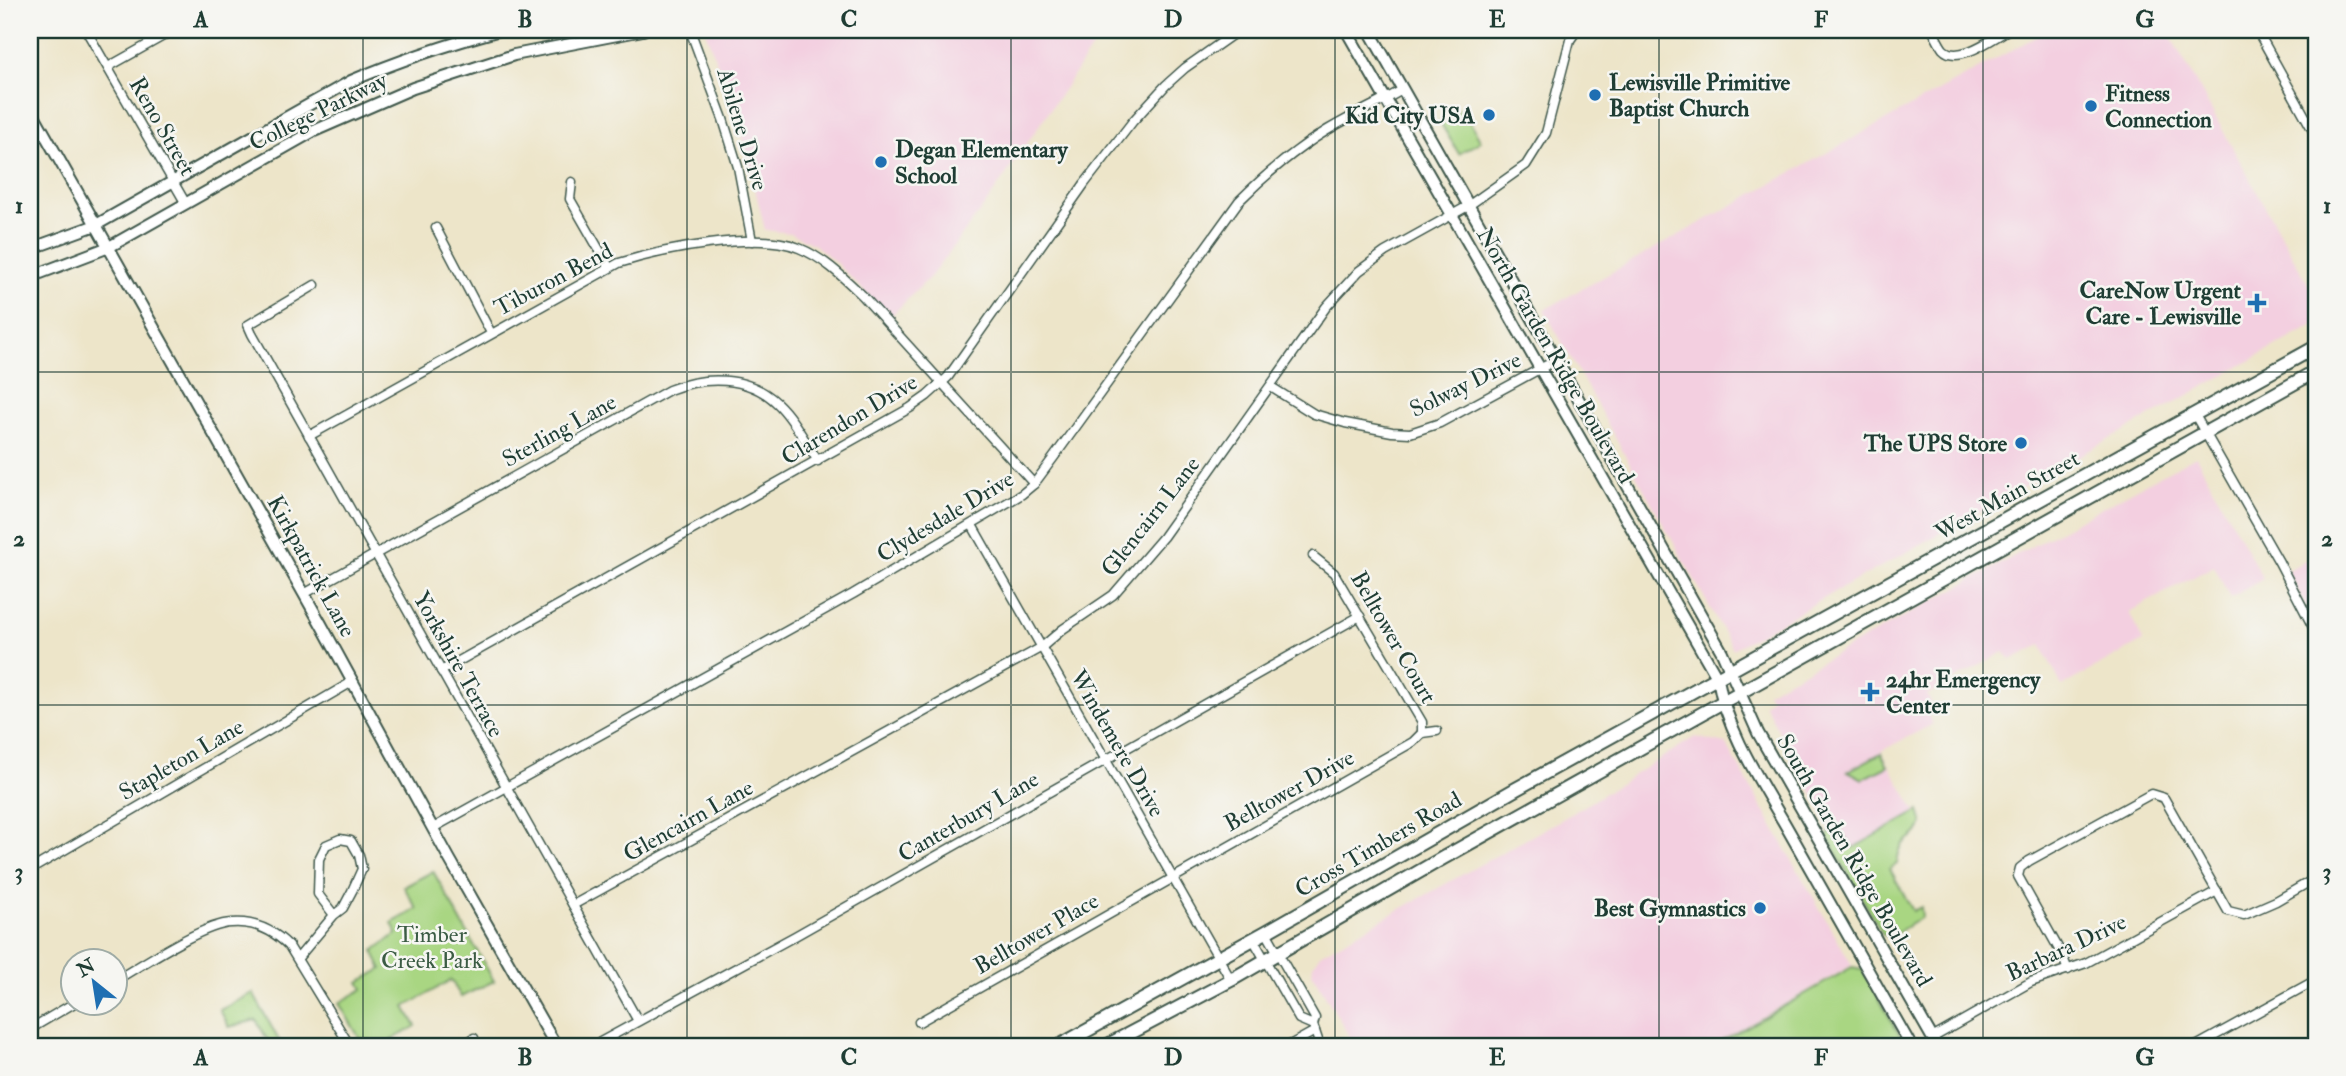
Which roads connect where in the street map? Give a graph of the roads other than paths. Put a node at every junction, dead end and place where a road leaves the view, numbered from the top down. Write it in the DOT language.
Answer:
graph roads {
  1 [pos="86,30"];
  2 [pos="174,30"];
  3 [pos="500,30"];
  4 [pos="643,30"];
  5 [pos="690,30"];
  6 [pos="1239,30"];
  7 [pos="1346,30"];
  8 [pos="1384,30"];
  9 [pos="1577,30"];
  10 [pos="1932,30"];
  11 [pos="2008,30"];
  12 [pos="2272,30"];
  13 [pos="1370,33"];
  14 [pos="2259,33"];
  15 [pos="108,67"];
  16 [pos="1402,90"];
  17 [pos="1386,100"];
  18 [pos="30,108"];
  19 [pos="2316,136"];
  20 [pos="173,182"];
  21 [pos="572,182"];
  22 [pos="186,204"];
  23 [pos="1468,206"];
  24 [pos="1452,216"];
  25 [pos="96,225"];
  26 [pos="436,228"];
  27 [pos="752,241"];
  28 [pos="109,247"];
  29 [pos="30,248"];
  30 [pos="608,267"];
  31 [pos="30,277"];
  32 [pos="314,285"];
  33 [pos="491,333"];
  34 [pos="2316,347"];
  35 [pos="1556,360"];
  36 [pos="1540,369"];
  37 [pos="2316,371"];
  38 [pos="942,382"];
  39 [pos="1271,387"];
  40 [pos="2195,415"];
  41 [pos="2205,434"];
  42 [pos="309,436"];
  43 [pos="1613,460"];
  44 [pos="818,461"];
  45 [pos="1597,469"];
  46 [pos="1034,484"];
  47 [pos="972,525"];
  48 [pos="1960,544"];
  49 [pos="375,555"];
  50 [pos="1313,556"];
  51 [pos="1971,564"];
  52 [pos="304,594"];
  53 [pos="1360,616"];
  54 [pos="2316,633"];
  55 [pos="1042,647"];
  56 [pos="441,671"];
  57 [pos="1731,671"];
  58 [pos="1718,679"];
  59 [pos="352,682"];
  60 [pos="1740,693"];
  61 [pos="1722,703"];
  62 [pos="1437,731"];
  63 [pos="1422,733"];
  64 [pos="1106,760"];
  65 [pos="1546,773"];
  66 [pos="507,788"];
  67 [pos="1559,794"];
  68 [pos="433,828"];
  69 [pos="1430,838"];
  70 [pos="1443,858"];
  71 [pos="30,870"];
  72 [pos="1173,878"];
  73 [pos="2316,878"];
  74 [pos="2217,891"];
  75 [pos="573,905"];
  76 [pos="334,915"];
  77 [pos="1266,932"];
  78 [pos="1253,939"];
  79 [pos="1881,948"];
  80 [pos="1279,952"];
  81 [pos="1861,957"];
  82 [pos="298,958"];
  83 [pos="1219,958"];
  84 [pos="1265,959"];
  85 [pos="2068,970"];
  86 [pos="130,972"];
  87 [pos="1231,980"];
  88 [pos="2316,980"];
  89 [pos="60,1012"];
  90 [pos="638,1021"];
  91 [pos="919,1022"];
  92 [pos="1314,1028"];
  93 [pos="30,1029"];
  94 [pos="30,1035"];
  95 [pos="474,1038"];
  96 [pos="1935,1042"];
  97 [pos="1067,1044"];
  98 [pos="36,1046"];
  99 [pos="349,1046"];
  100 [pos="463,1046"];
  101 [pos="556,1046"];
  102 [pos="593,1046"];
  103 [pos="1106,1046"];
  104 [pos="1288,1046"];
  105 [pos="1320,1046"];
  106 [pos="1911,1046"];
  107 [pos="2196,1046"];
  1 -- 15 [label="street, Reno Street"];
  2 -- 15 [label="street"];
  3 -- 20 [label="main road, College Parkway"];
  4 -- 22 [label="main road, College Parkway"];
  5 -- 27 [label="street, Abilene Drive"];
  6 -- 38 [label="street, Clarendon Drive"];
  7 -- 17 [label="main road, North Garden Ridge Boulevard"];
  8 -- 13 [label="street"];
  9 -- 23 [label="street, Glencairn Lane"];
  10 -- 11 [label="street"];
  12 -- 14 [label="street"];
  13 -- 16 [label="main road, South Garden Ridge Boulevard"];
  14 -- 19 [label="street"];
  15 -- 20 [label="street, Reno Street"];
  16 -- 17 [label="street, Clydesdale Drive"];
  16 -- 23 [label="main road, South Garden Ridge Boulevard"];
  17 -- 24 [label="main road, North Garden Ridge Boulevard"];
  17 -- 46 [label="street, Clydesdale Drive"];
  18 -- 25 [label="main road, Kirkpatrick Lane"];
  20 -- 22 [label="street, Reno Street"];
  20 -- 25 [label="main road, College Parkway"];
  21 -- 30 [label="street"];
  22 -- 28 [label="main road, College Parkway"];
  23 -- 24 [label="street, Glencairn Lane"];
  23 -- 35 [label="main road, South Garden Ridge Boulevard"];
  24 -- 36 [label="main road, North Garden Ridge Boulevard"];
  24 -- 39 [label="street, Glencairn Lane"];
  25 -- 28 [label="main road, Kirkpatrick Lane"];
  25 -- 29 [label="main road, College Parkway"];
  26 -- 33 [label="street"];
  27 -- 30 [label="street, Tiburon Bend"];
  27 -- 38 [label="street, Tiburon Bend"];
  28 -- 31 [label="main road, College Parkway"];
  28 -- 52 [label="main road, Kirkpatrick Lane"];
  30 -- 33 [label="street, Tiburon Bend"];
  32 -- 42 [label="street, Yorkshire Terrace"];
  33 -- 42 [label="street, Tiburon Bend"];
  34 -- 40 [label="main road, West Main Street"];
  35 -- 36 [label="street, Solway Drive"];
  35 -- 43 [label="main road, South Garden Ridge Boulevard"];
  36 -- 39 [label="street, Solway Drive"];
  36 -- 45 [label="main road, North Garden Ridge Boulevard"];
  37 -- 41 [label="main road, West Main Street"];
  38 -- 44 [label="street, Clarendon Drive"];
  38 -- 46 [label="street, Tiburon Bend"];
  39 -- 55 [label="street, Glencairn Lane"];
  40 -- 41 [label="street"];
  40 -- 48 [label="main road, West Main Street"];
  41 -- 51 [label="main road, West Main Street"];
  41 -- 54 [label="street"];
  42 -- 49 [label="street, Yorkshire Terrace"];
  43 -- 45 [label="main road"];
  43 -- 57 [label="main road, South Garden Ridge Boulevard"];
  44 -- 49 [label="street, Sterling Lane"];
  44 -- 56 [label="street, Clarendon Drive"];
  45 -- 58 [label="main road, North Garden Ridge Boulevard"];
  46 -- 47 [label="street, Clydesdale Drive"];
  47 -- 55 [label="street, Windemere Drive"];
  47 -- 66 [label="street, Clydesdale Drive"];
  48 -- 51 [label="main road"];
  48 -- 57 [label="main road, West Main Street"];
  49 -- 52 [label="street, Sterling Lane"];
  49 -- 56 [label="street, Yorkshire Terrace"];
  50 -- 53 [label="street, Belltower Court"];
  51 -- 60 [label="main road, West Main Street"];
  52 -- 59 [label="main road, Kirkpatrick Lane"];
  53 -- 63 [label="street, Belltower Court"];
  53 -- 64 [label="street, Canterbury Lane"];
  55 -- 64 [label="street, Windemere Drive"];
  55 -- 75 [label="street, Glencairn Lane"];
  56 -- 66 [label="street, Yorkshire Terrace"];
  57 -- 58 [label="main road, West Main Street"];
  57 -- 60 [label="main road, South Garden Ridge Boulevard"];
  58 -- 61 [label="main road, North Garden Ridge Boulevard"];
  58 -- 65 [label="main road, Cross Timbers Road"];
  59 -- 68 [label="main road, Kirkpatrick Lane"];
  59 -- 71 [label="street, Stapleton Lane"];
  60 -- 61 [label="main road, West Main Street"];
  60 -- 79 [label="main road, South Garden Ridge Boulevard"];
  61 -- 67 [label="main road, Cross Timbers Road"];
  61 -- 81 [label="main road, South Garden Ridge Boulevard"];
  62 -- 63 [label="street, Belltower Court"];
  63 -- 72 [label="street, Belltower Drive"];
  64 -- 72 [label="street, Windemere Drive"];
  64 -- 90 [label="street, Canterbury Lane"];
  65 -- 67 [label="main road"];
  65 -- 69 [label="main road, Cross Timbers Road"];
  66 -- 68 [label="street, Clydesdale Drive"];
  66 -- 75 [label="street, Yorkshire Terrace"];
  67 -- 70 [label="main road, Cross Timbers Road"];
  68 -- 101 [label="main road, Kirkpatrick Lane"];
  69 -- 70 [label="main road"];
  69 -- 77 [label="main road, Cross Timbers Road"];
  70 -- 80 [label="main road, Cross Timbers Road"];
  72 -- 83 [label="street, Windemere Drive"];
  72 -- 91 [label="street, Belltower Place"];
  73 -- 74 [label="street"];
  74 -- 85 [label="street, Barbara Drive"];
  74 -- 85 [label="street"];
  75 -- 90 [label="street, Yorkshire Terrace"];
  76 -- 76 [label="street"];
  76 -- 82 [label="street"];
  77 -- 78 [label="main road, Cross Timbers Road"];
  77 -- 80 [label="street"];
  78 -- 83 [label="main road, Cross Timbers Road"];
  78 -- 84 [label="street"];
  79 -- 81 [label="main road"];
  79 -- 96 [label="main road, South Garden Ridge Boulevard"];
  80 -- 84 [label="main road, Cross Timbers Road"];
  80 -- 92 [label="street"];
  81 -- 106 [label="main road, South Garden Ridge Boulevard"];
  82 -- 86 [label="street"];
  82 -- 99 [label="street"];
  83 -- 87 [label="street, Windemere Drive"];
  83 -- 97 [label="main road, Cross Timbers Road"];
  84 -- 87 [label="main road, Cross Timbers Road"];
  84 -- 92 [label="street"];
  85 -- 96 [label="street, Barbara Drive"];
  87 -- 103 [label="main road, Cross Timbers Road"];
  88 -- 107 [label="street"];
  89 -- 93 [label="street"];
  90 -- 102 [label="street, Canterbury Lane"];
  92 -- 104 [label="street"];
  92 -- 105 [label="street"];
  94 -- 98 [label="street"];
  95 -- 100 [label="street"];
}
